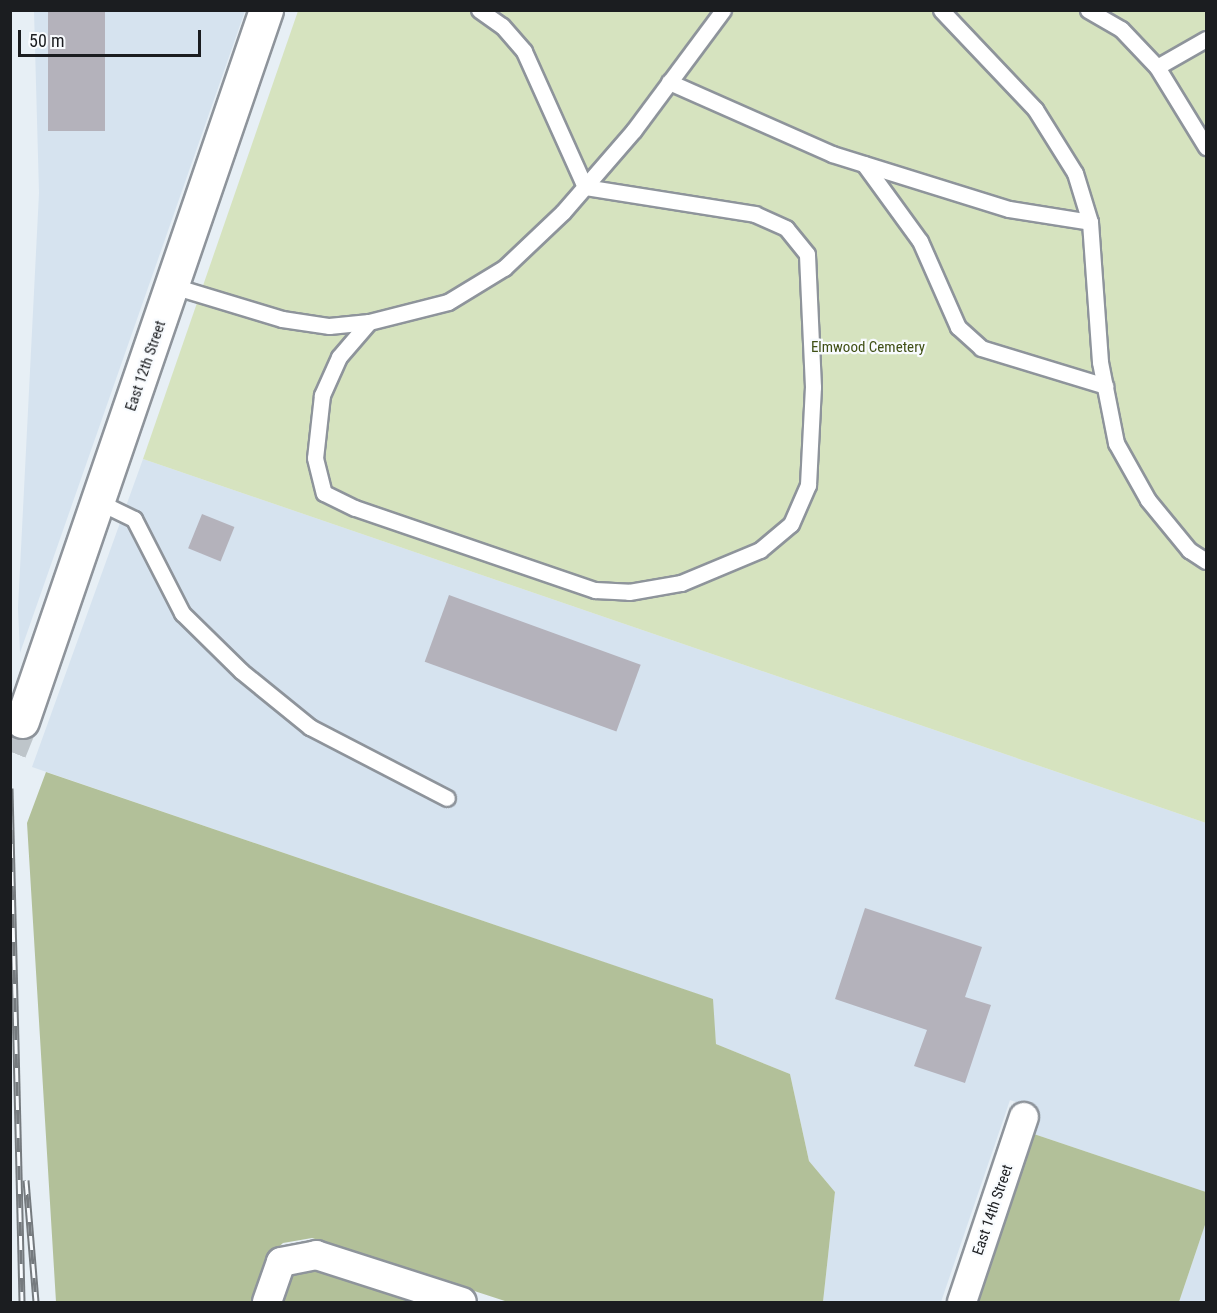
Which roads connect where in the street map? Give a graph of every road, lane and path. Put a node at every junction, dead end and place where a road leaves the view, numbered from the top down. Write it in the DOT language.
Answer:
graph roads {
  1 [pos="266,10"];
  2 [pos="479,10"];
  3 [pos="723,10"];
  4 [pos="941,10"];
  5 [pos="1088,10"];
  6 [pos="1206,39"];
  7 [pos="1157,67"];
  8 [pos="669,82"];
  9 [pos="1206,147"];
  10 [pos="862,163"];
  11 [pos="585,187"];
  12 [pos="1090,222"];
  13 [pos="173,286"];
  14 [pos="369,322"];
  15 [pos="1105,386"];
  16 [pos="99,502"];
  17 [pos="1206,561"];
  18 [pos="22,721"];
  19 [pos="447,798"];
  20 [pos="1024,1117"];
  21 [pos="267,1302"];
  22 [pos="462,1302"];
  23 [pos="962,1302"];
  1 -- 13 [label="street, East 12th Street"];
  2 -- 11 [label="lane"];
  3 -- 8 [label="lane"];
  4 -- 12 [label="lane"];
  5 -- 7 [label="lane"];
  6 -- 7 [label="lane"];
  7 -- 9 [label="lane"];
  8 -- 10 [label="lane"];
  8 -- 11 [label="lane"];
  10 -- 12 [label="lane"];
  10 -- 15 [label="lane"];
  11 -- 14 [label="lane"];
  11 -- 14 [label="lane"];
  12 -- 15 [label="lane"];
  13 -- 14 [label="lane"];
  13 -- 16 [label="street, East 12th Street"];
  15 -- 17 [label="lane"];
  16 -- 18 [label="street, East 12th Street"];
  16 -- 19 [label="lane"];
  20 -- 23 [label="street, East 14th Street"];
  21 -- 22 [label="street"];
}
